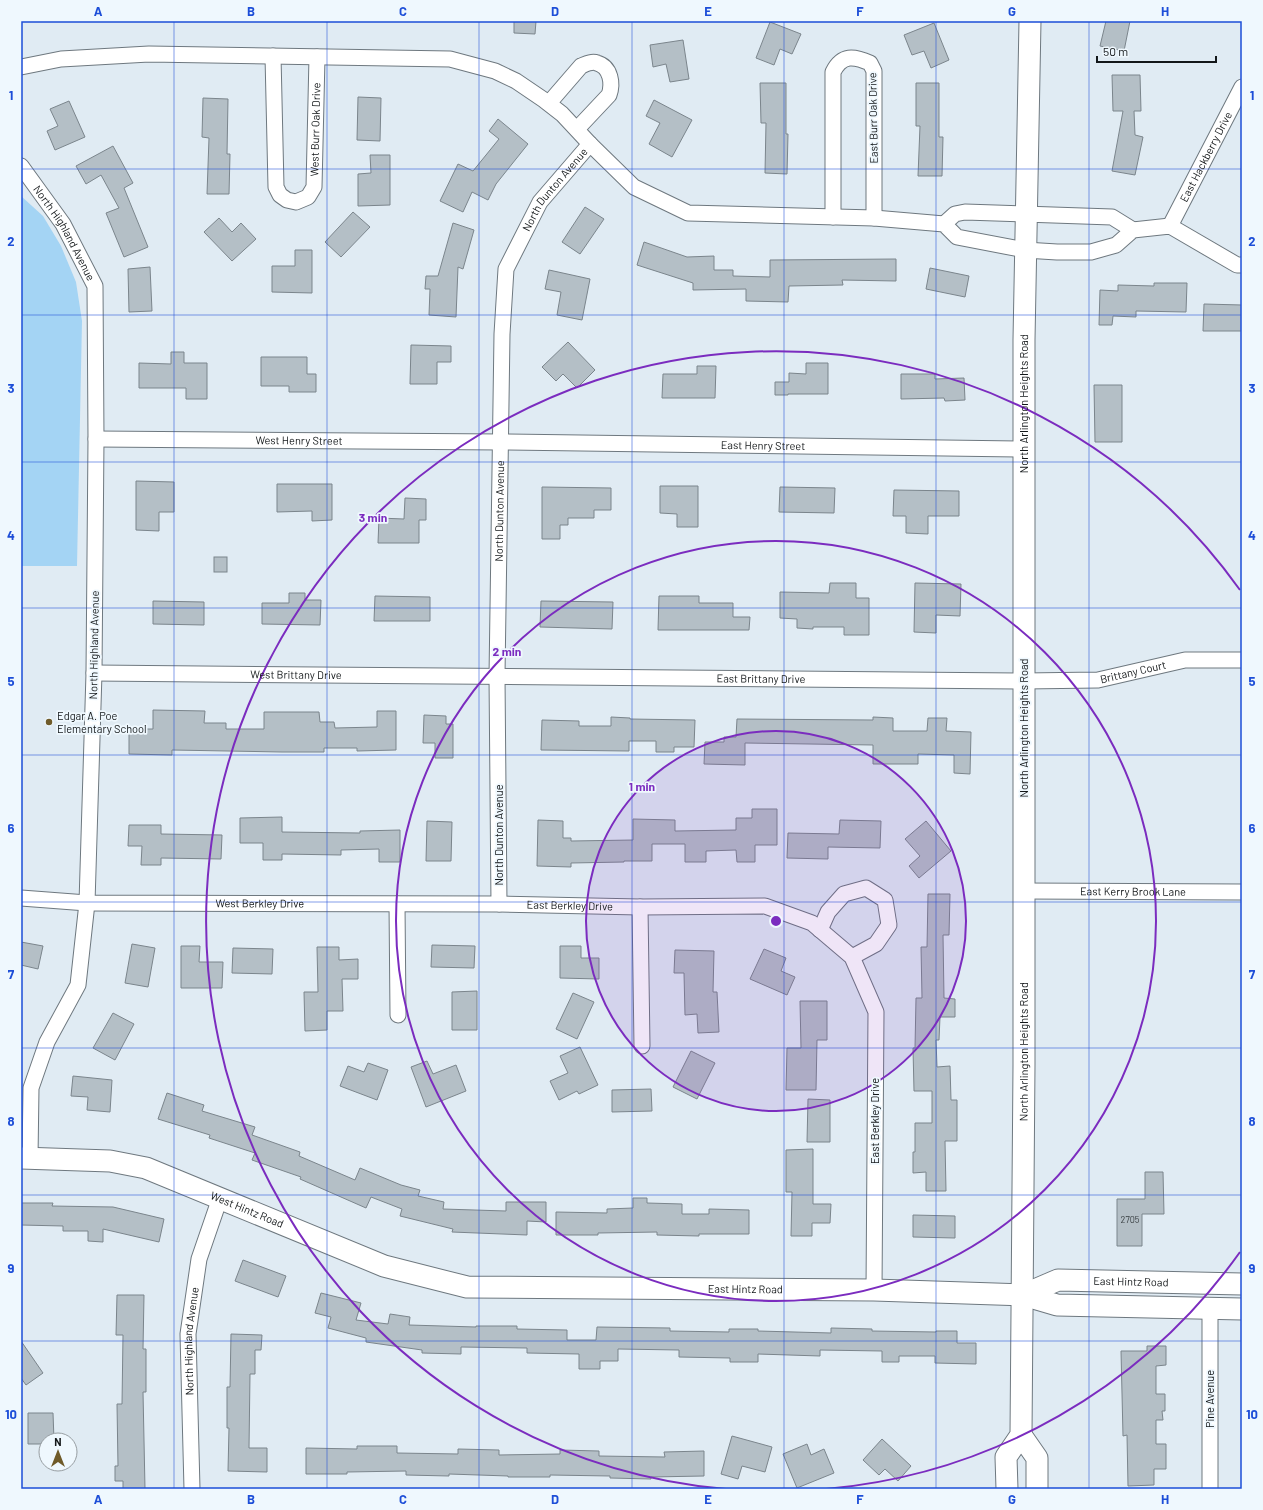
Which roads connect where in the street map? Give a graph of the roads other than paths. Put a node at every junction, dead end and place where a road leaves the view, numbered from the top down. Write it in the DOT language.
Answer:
graph roads {
  1 [pos="1030,21"];
  2 [pos="273,56"];
  3 [pos="317,57"];
  4 [pos="21,67"];
  5 [pos="1242,87"];
  6 [pos="549,103"];
  7 [pos="577,129"];
  8 [pos="590,144"];
  9 [pos="21,166"];
  10 [pos="1025,213"];
  11 [pos="832,217"];
  12 [pos="874,218"];
  13 [pos="944,224"];
  14 [pos="1170,226"];
  15 [pos="1134,230"];
  16 [pos="1024,250"];
  17 [pos="1242,265"];
  18 [pos="96,439"];
  19 [pos="502,442"];
  20 [pos="1024,449"];
  21 [pos="1242,660"];
  22 [pos="94,673"];
  23 [pos="497,676"];
  24 [pos="1024,681"];
  25 [pos="1024,891"];
  26 [pos="1242,892"];
  27 [pos="21,898"];
  28 [pos="88,902"];
  29 [pos="397,904"];
  30 [pos="499,904"];
  31 [pos="640,907"];
  32 [pos="820,930"];
  33 [pos="852,957"];
  34 [pos="398,1015"];
  35 [pos="642,1046"];
  36 [pos="25,1158"];
  37 [pos="220,1198"];
  38 [pos="1242,1284"];
  39 [pos="467,1287"];
  40 [pos="874,1290"];
  41 [pos="1023,1295"];
  42 [pos="1210,1309"];
  43 [pos="1242,1309"];
  44 [pos="1021,1435"];
  45 [pos="192,1489"];
  46 [pos="1006,1489"];
  47 [pos="1037,1489"];
  48 [pos="1210,1489"];
  1 -- 10 [label="main road, North Arlington Heights Road"];
  2 -- 3 [label="street"];
  2 -- 3 [label="street, West Burr Oak Drive"];
  2 -- 4 [label="street"];
  3 -- 6 [label="street"];
  5 -- 14 [label="street, East Hackberry Drive"];
  6 -- 7 [label="street"];
  6 -- 7 [label="street"];
  7 -- 8 [label="street"];
  8 -- 11 [label="street"];
  8 -- 19 [label="street, North Dunton Avenue"];
  9 -- 18 [label="street, North Highland Avenue"];
  10 -- 13 [label="street"];
  10 -- 15 [label="street"];
  10 -- 16 [label="main road, North Arlington Heights Road"];
  11 -- 12 [label="street"];
  11 -- 12 [label="street, East Burr Oak Drive"];
  12 -- 13 [label="street"];
  13 -- 16 [label="street"];
  14 -- 15 [label="street"];
  14 -- 17 [label="street"];
  15 -- 16 [label="street"];
  16 -- 20 [label="main road, North Arlington Heights Road"];
  18 -- 19 [label="street, West Henry Street"];
  18 -- 22 [label="street, North Highland Avenue"];
  19 -- 20 [label="street, East Henry Street"];
  19 -- 23 [label="street, North Dunton Avenue"];
  20 -- 24 [label="main road, North Arlington Heights Road"];
  21 -- 24 [label="street, Brittany Court"];
  22 -- 23 [label="street, West Brittany Drive"];
  22 -- 28 [label="street, North Highland Avenue"];
  23 -- 24 [label="street, East Brittany Drive"];
  23 -- 30 [label="street, North Dunton Avenue"];
  24 -- 25 [label="main road, North Arlington Heights Road"];
  25 -- 26 [label="street, East Kerry Brook Lane"];
  25 -- 41 [label="main road, North Arlington Heights Road"];
  27 -- 28 [label="street, West Berkley Drive"];
  28 -- 29 [label="street, West Berkley Drive"];
  28 -- 36 [label="street, North Highland Avenue"];
  29 -- 30 [label="street, West Berkley Drive"];
  29 -- 34 [label="street"];
  30 -- 31 [label="street, East Berkley Drive"];
  31 -- 32 [label="street, East Berkley Drive"];
  31 -- 35 [label="street"];
  32 -- 33 [label="street, East Berkley Drive"];
  32 -- 33 [label="street"];
  33 -- 40 [label="street, East Berkley Drive"];
  36 -- 37 [label="main road, West Hintz Road"];
  37 -- 39 [label="main road, West Hintz Road"];
  37 -- 45 [label="street, North Highland Avenue"];
  38 -- 41 [label="main road, East Hintz Road"];
  39 -- 40 [label="main road, East Hintz Road"];
  40 -- 41 [label="main road, East Hintz Road"];
  41 -- 42 [label="main road, East Hintz Road"];
  41 -- 44 [label="main road, North Arlington Heights Road"];
  42 -- 43 [label="main road, East Hintz Road"];
  42 -- 48 [label="street, Pine Avenue"];
  44 -- 46 [label="main road"];
  44 -- 47 [label="main road"];
}
